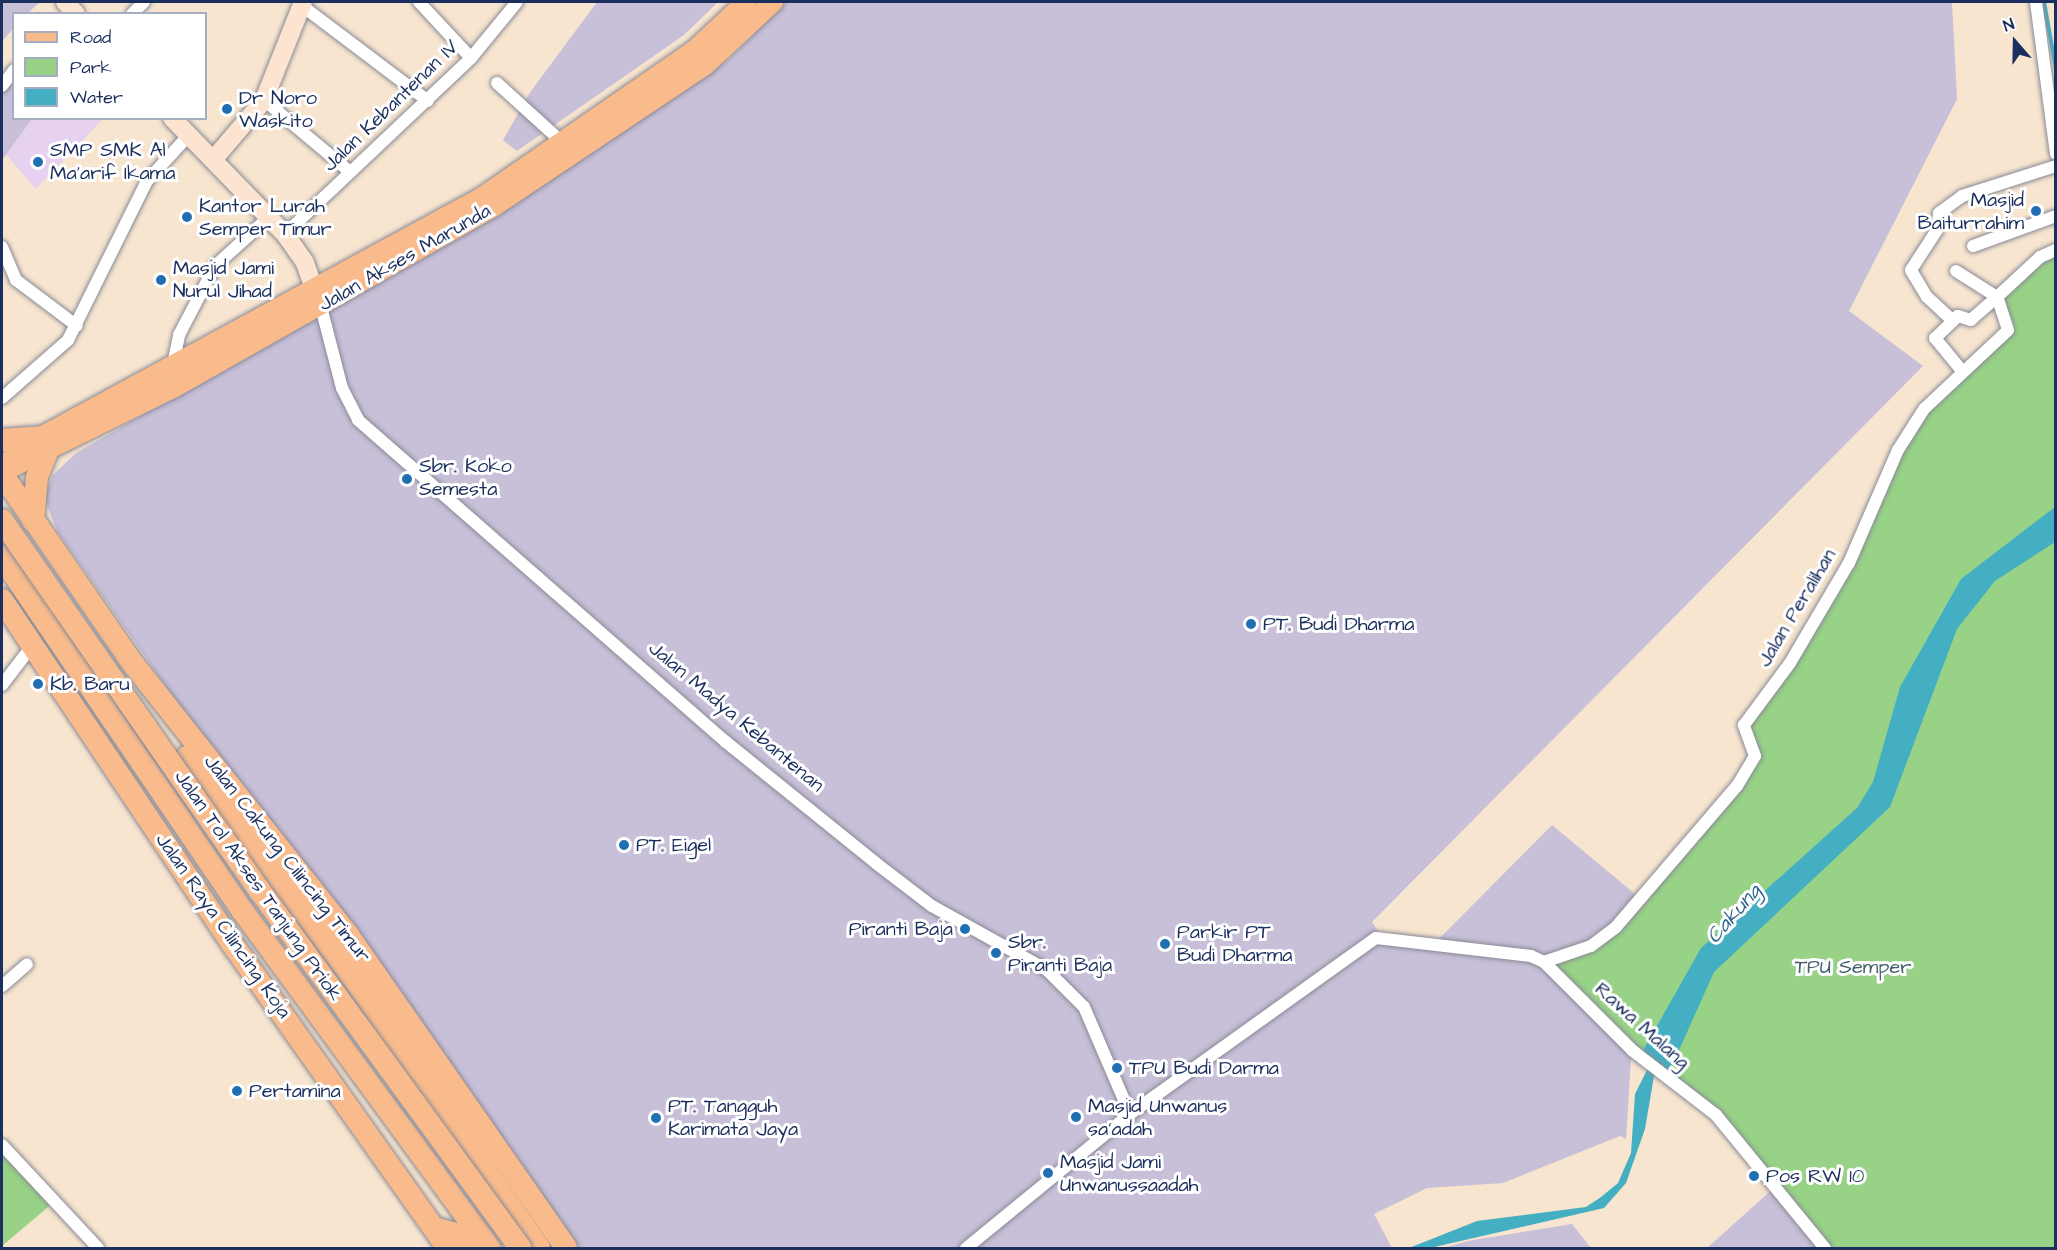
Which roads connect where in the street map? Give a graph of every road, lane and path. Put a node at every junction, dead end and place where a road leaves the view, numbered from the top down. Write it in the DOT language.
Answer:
graph roads {
  1 [pos="419,2"];
  2 [pos="517,2"];
  3 [pos="746,2"];
  4 [pos="773,2"];
  5 [pos="2036,2"];
  6 [pos="302,3"];
  7 [pos="471,58"];
  8 [pos="12,73"];
  9 [pos="497,83"];
  10 [pos="2,86"];
  11 [pos="264,100"];
  12 [pos="428,101"];
  13 [pos="2053,111"];
  14 [pos="174,120"];
  15 [pos="188,136"];
  16 [pos="563,143"];
  17 [pos="2055,154"];
  18 [pos="213,160"];
  19 [pos="2055,166"];
  20 [pos="350,172"];
  21 [pos="2055,216"];
  22 [pos="269,217"];
  23 [pos="285,234"];
  24 [pos="1973,246"];
  25 [pos="2,247"];
  26 [pos="2055,250"];
  27 [pos="1956,271"];
  28 [pos="316,287"];
  29 [pos="1997,297"];
  30 [pos="321,307"];
  31 [pos="1953,321"];
  32 [pos="77,326"];
  33 [pos="173,364"];
  34 [pos="1962,371"];
  35 [pos="2,398"];
  36 [pos="2,440"];
  37 [pos="44,445"];
  38 [pos="4,471"];
  39 [pos="2,519"];
  40 [pos="36,525"];
  41 [pos="2,542"];
  42 [pos="2,557"];
  43 [pos="2,600"];
  44 [pos="32,646"];
  45 [pos="134,664"];
  46 [pos="2,685"];
  47 [pos="1544,962"];
  48 [pos="27,964"];
  49 [pos="2,986"];
  50 [pos="1130,1114"];
  51 [pos="3,1146"];
  52 [pos="436,1228"];
  53 [pos="98,1248"];
  54 [pos="448,1248"];
  55 [pos="467,1248"];
  56 [pos="489,1248"];
  57 [pos="520,1248"];
  58 [pos="539,1248"];
  59 [pos="566,1248"];
  60 [pos="966,1248"];
  61 [pos="1825,1248"];
  1 -- 7 [label="street"];
  2 -- 7 [label="street, Jalan Kebantenan IV"];
  3 -- 16 [label="main road, Jalan Akses Marunda"];
  4 -- 30 [label="main road, Jalan Akses Marunda"];
  5 -- 13 [label="street"];
  6 -- 11 [label="street"];
  6 -- 12 [label="street"];
  7 -- 12 [label="street, Jalan Kebantenan IV"];
  8 -- 10 [label="street"];
  9 -- 16 [label="street"];
  11 -- 18 [label="street"];
  11 -- 20 [label="street"];
  12 -- 20 [label="street, Jalan Kebantenan IV"];
  13 -- 17 [label="street"];
  14 -- 15 [label="street, Jalan Madya Kebantenan"];
  15 -- 18 [label="street, Jalan Madya Kebantenan"];
  15 -- 32 [label="street"];
  16 -- 28 [label="main road, Jalan Akses Marunda"];
  18 -- 22 [label="street, Jalan Madya Kebantenan"];
  19 -- 31 [label="street"];
  20 -- 23 [label="street, Jalan Kebantenan IV"];
  21 -- 24 [label="street"];
  22 -- 23 [label="street, Jalan Madya Kebantenan"];
  22 -- 33 [label="street"];
  23 -- 28 [label="street, Jalan Madya Kebantenan"];
  25 -- 32 [label="street"];
  26 -- 29 [label="street"];
  27 -- 29 [label="street"];
  28 -- 30 [label="street, Jalan Madya Kebantenan"];
  28 -- 33 [label="main road, Jalan Akses Marunda"];
  29 -- 31 [label="street"];
  29 -- 34 [label="street, Jalan Peralihan"];
  30 -- 37 [label="main road, Jalan Akses Marunda"];
  30 -- 50 [label="street, Jalan Madya Kebantenan"];
  31 -- 34 [label="street"];
  32 -- 35 [label="street"];
  33 -- 37 [label="main road, Jalan Akses Marunda"];
  34 -- 47 [label="street, Jalan Peralihan"];
  36 -- 37 [label="highway"];
  37 -- 38 [label="main road, Jalan Akses Marunda"];
  37 -- 40 [label="highway"];
  38 -- 40 [label="highway, Jalan Cakung Cilincing Timur"];
  39 -- 57 [label="highway, Jalan Tol Akses Tanjung Priok, bridge"];
  40 -- 41 [label="highway"];
  40 -- 45 [label="highway, Jalan Cakung Cilincing Timur"];
  42 -- 56 [label="highway, Jalan Tol Akses Tanjung Priok"];
  43 -- 44 [label="highway, Jalan Raya Cilincing Koja"];
  44 -- 46 [label="street"];
  44 -- 52 [label="highway, Jalan Raya Cilincing Koja"];
  45 -- 58 [label="highway"];
  45 -- 59 [label="highway, Jalan Cakung Cilincing Timur"];
  47 -- 50 [label="street"];
  47 -- 61 [label="street, Rawa Malang"];
  48 -- 49 [label="street"];
  50 -- 60 [label="street"];
  51 -- 53 [label="street"];
  52 -- 54 [label="highway, Jalan Raya Cilincing Koja"];
  52 -- 55 [label="highway"];
}
